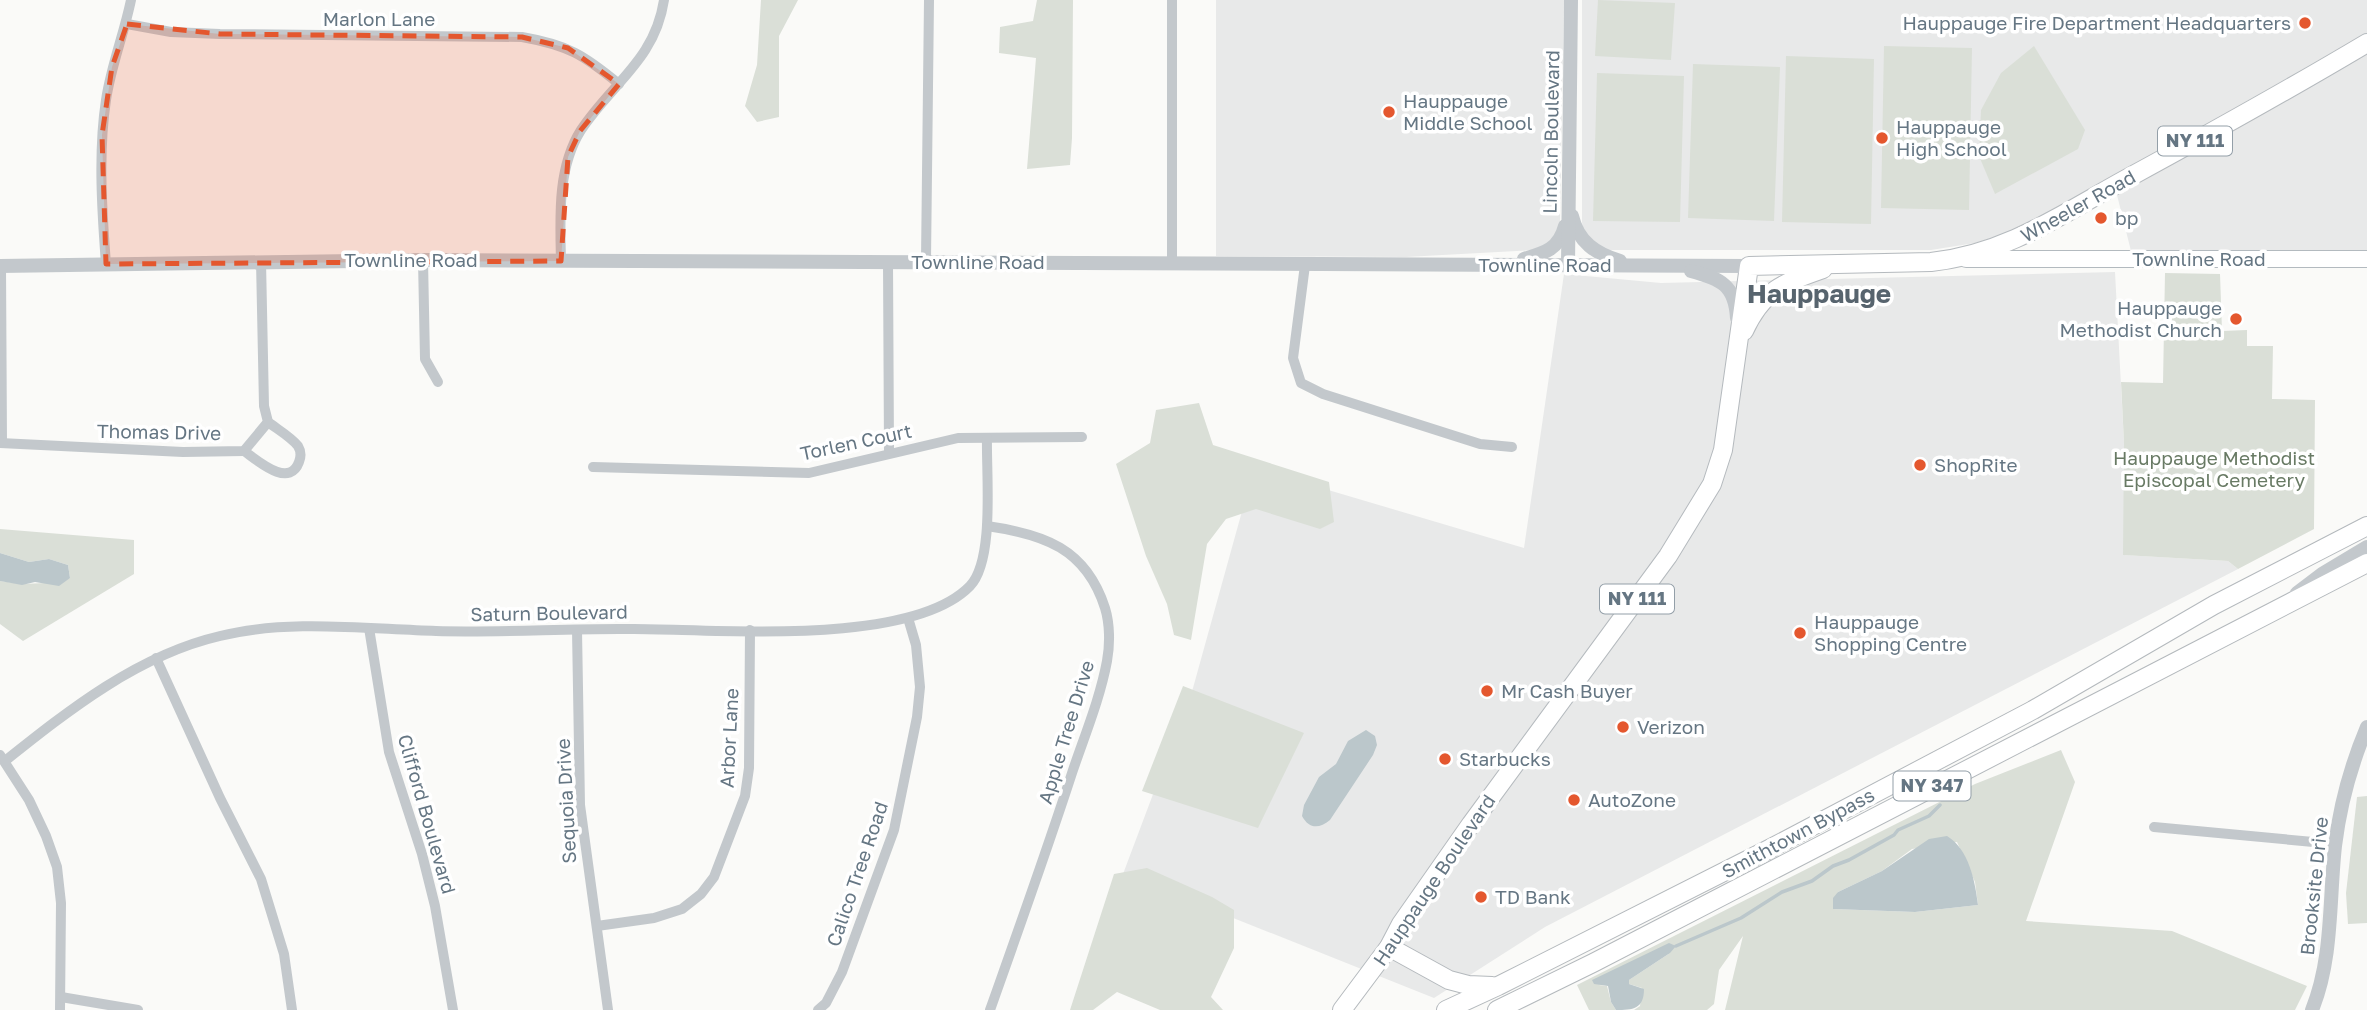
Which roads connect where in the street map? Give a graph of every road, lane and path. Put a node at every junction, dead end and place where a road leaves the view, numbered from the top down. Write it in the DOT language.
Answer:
graph roads {
  1 [pos="131,0"];
  2 [pos="664,0"];
  3 [pos="929,0"];
  4 [pos="1172,0"];
  5 [pos="1572,0"];
  6 [pos="127,24"];
  7 [pos="2367,43"];
  8 [pos="620,84"];
  9 [pos="1569,201"];
  10 [pos="2015,240"];
  11 [pos="2367,258"];
  12 [pos="1957,259"];
  13 [pos="2031,259"];
  14 [pos="423,260"];
  15 [pos="261,261"];
  16 [pos="561,261"];
  17 [pos="926,261"];
  18 [pos="888,262"];
  19 [pos="106,264"];
  20 [pos="1172,264"];
  21 [pos="1504,264"];
  22 [pos="1568,264"];
  23 [pos="1836,264"];
  24 [pos="1306,265"];
  25 [pos="0,266"];
  26 [pos="1636,266"];
  27 [pos="1672,266"];
  28 [pos="1749,266"];
  29 [pos="1737,350"];
  30 [pos="438,382"];
  31 [pos="268,422"];
  32 [pos="1082,437"];
  33 [pos="987,438"];
  34 [pos="1,443"];
  35 [pos="1512,447"];
  36 [pos="244,451"];
  37 [pos="889,453"];
  38 [pos="593,467"];
  39 [pos="987,526"];
  40 [pos="2367,526"];
  41 [pos="2367,547"];
  42 [pos="2367,563"];
  43 [pos="2282,605"];
  44 [pos="908,618"];
  45 [pos="369,628"];
  46 [pos="577,630"];
  47 [pos="750,630"];
  48 [pos="156,659"];
  49 [pos="2367,727"];
  50 [pos="2,758"];
  51 [pos="2154,827"];
  52 [pos="2335,844"];
  53 [pos="597,926"];
  54 [pos="1389,947"];
  55 [pos="1498,986"];
  56 [pos="61,997"];
  57 [pos="60,1010"];
  58 [pos="138,1010"];
  59 [pos="292,1010"];
  60 [pos="453,1010"];
  61 [pos="608,1010"];
  62 [pos="818,1010"];
  63 [pos="990,1010"];
  64 [pos="1342,1010"];
  65 [pos="1446,1010"];
  66 [pos="1497,1010"];
  67 [pos="2312,1010"];
  1 -- 6 [label="street"];
  2 -- 8 [label="street"];
  3 -- 17 [label="street"];
  4 -- 20 [label="street"];
  5 -- 9 [label="street, Lincoln Boulevard"];
  6 -- 8 [label="street, Marlon Lane"];
  6 -- 19 [label="street"];
  7 -- 10 [label="main road, Wheeler Road / NY 111"];
  8 -- 16 [label="street"];
  9 -- 21 [label="street"];
  9 -- 22 [label="street, Lincoln Boulevard"];
  9 -- 26 [label="street"];
  10 -- 12 [label="main road, Townline Road / NY 111"];
  10 -- 13 [label="main road"];
  11 -- 13 [label="main road, Townline Road"];
  12 -- 13 [label="main road, Townline Road"];
  12 -- 23 [label="main road, Townline Road / NY 111"];
  14 -- 15 [label="street, Townline Road"];
  14 -- 16 [label="street, Townline Road"];
  14 -- 30 [label="street"];
  15 -- 19 [label="street, Townline Road"];
  15 -- 31 [label="street"];
  16 -- 18 [label="street, Townline Road"];
  17 -- 18 [label="street, Townline Road"];
  17 -- 20 [label="street, Townline Road"];
  18 -- 37 [label="street"];
  19 -- 25 [label="street, Townline Road"];
  20 -- 24 [label="street, Townline Road"];
  21 -- 22 [label="street, Townline Road"];
  21 -- 24 [label="street, Townline Road"];
  22 -- 26 [label="street, Townline Road"];
  23 -- 28 [label="main road, Townline Road / NY 111"];
  23 -- 29 [label="main road, NY 111"];
  24 -- 35 [label="street"];
  25 -- 34 [label="street"];
  26 -- 27 [label="street, Townline Road"];
  27 -- 28 [label="street, Townline Road"];
  27 -- 29 [label="street"];
  28 -- 29 [label="main road, Hauppauge Boulevard / NY 111"];
  29 -- 54 [label="main road, Hauppauge Boulevard / NY 111"];
  31 -- 36 [label="street, Thomas Drive"];
  31 -- 36 [label="street"];
  32 -- 33 [label="street, Torlen Court"];
  33 -- 37 [label="street, Torlen Court"];
  33 -- 39 [label="street, Saturn Boulevard"];
  34 -- 36 [label="street, Thomas Drive"];
  37 -- 38 [label="street, Torlen Court"];
  39 -- 44 [label="street, Saturn Boulevard"];
  39 -- 63 [label="street, Apple Tree Drive"];
  40 -- 55 [label="main road, Smithtown Bypass / NY 347"];
  41 -- 43 [label="street"];
  42 -- 43 [label="main road, Smithtown Bypass / NY 347"];
  43 -- 66 [label="main road, Smithtown Bypass / NY 347"];
  44 -- 47 [label="street, Saturn Boulevard"];
  44 -- 62 [label="street, Calico Tree Road"];
  45 -- 46 [label="street, Saturn Boulevard"];
  45 -- 48 [label="street, Saturn Boulevard"];
  45 -- 60 [label="street, Clifford Boulevard"];
  46 -- 47 [label="street, Saturn Boulevard"];
  46 -- 53 [label="street, Sequoia Drive"];
  47 -- 53 [label="street, Arbor Lane"];
  48 -- 50 [label="street, Saturn Boulevard"];
  48 -- 59 [label="street"];
  49 -- 52 [label="street, Brooksite Drive"];
  50 -- 56 [label="street"];
  51 -- 52 [label="street"];
  52 -- 67 [label="street, Brooksite Drive"];
  53 -- 61 [label="street, Sequoia Drive"];
  54 -- 55 [label="main road"];
  54 -- 64 [label="main road, Hauppauge Boulevard / NY 111"];
  55 -- 65 [label="main road, Smithtown Bypass / NY 347"];
  56 -- 57 [label="street"];
  56 -- 58 [label="street"];
}
